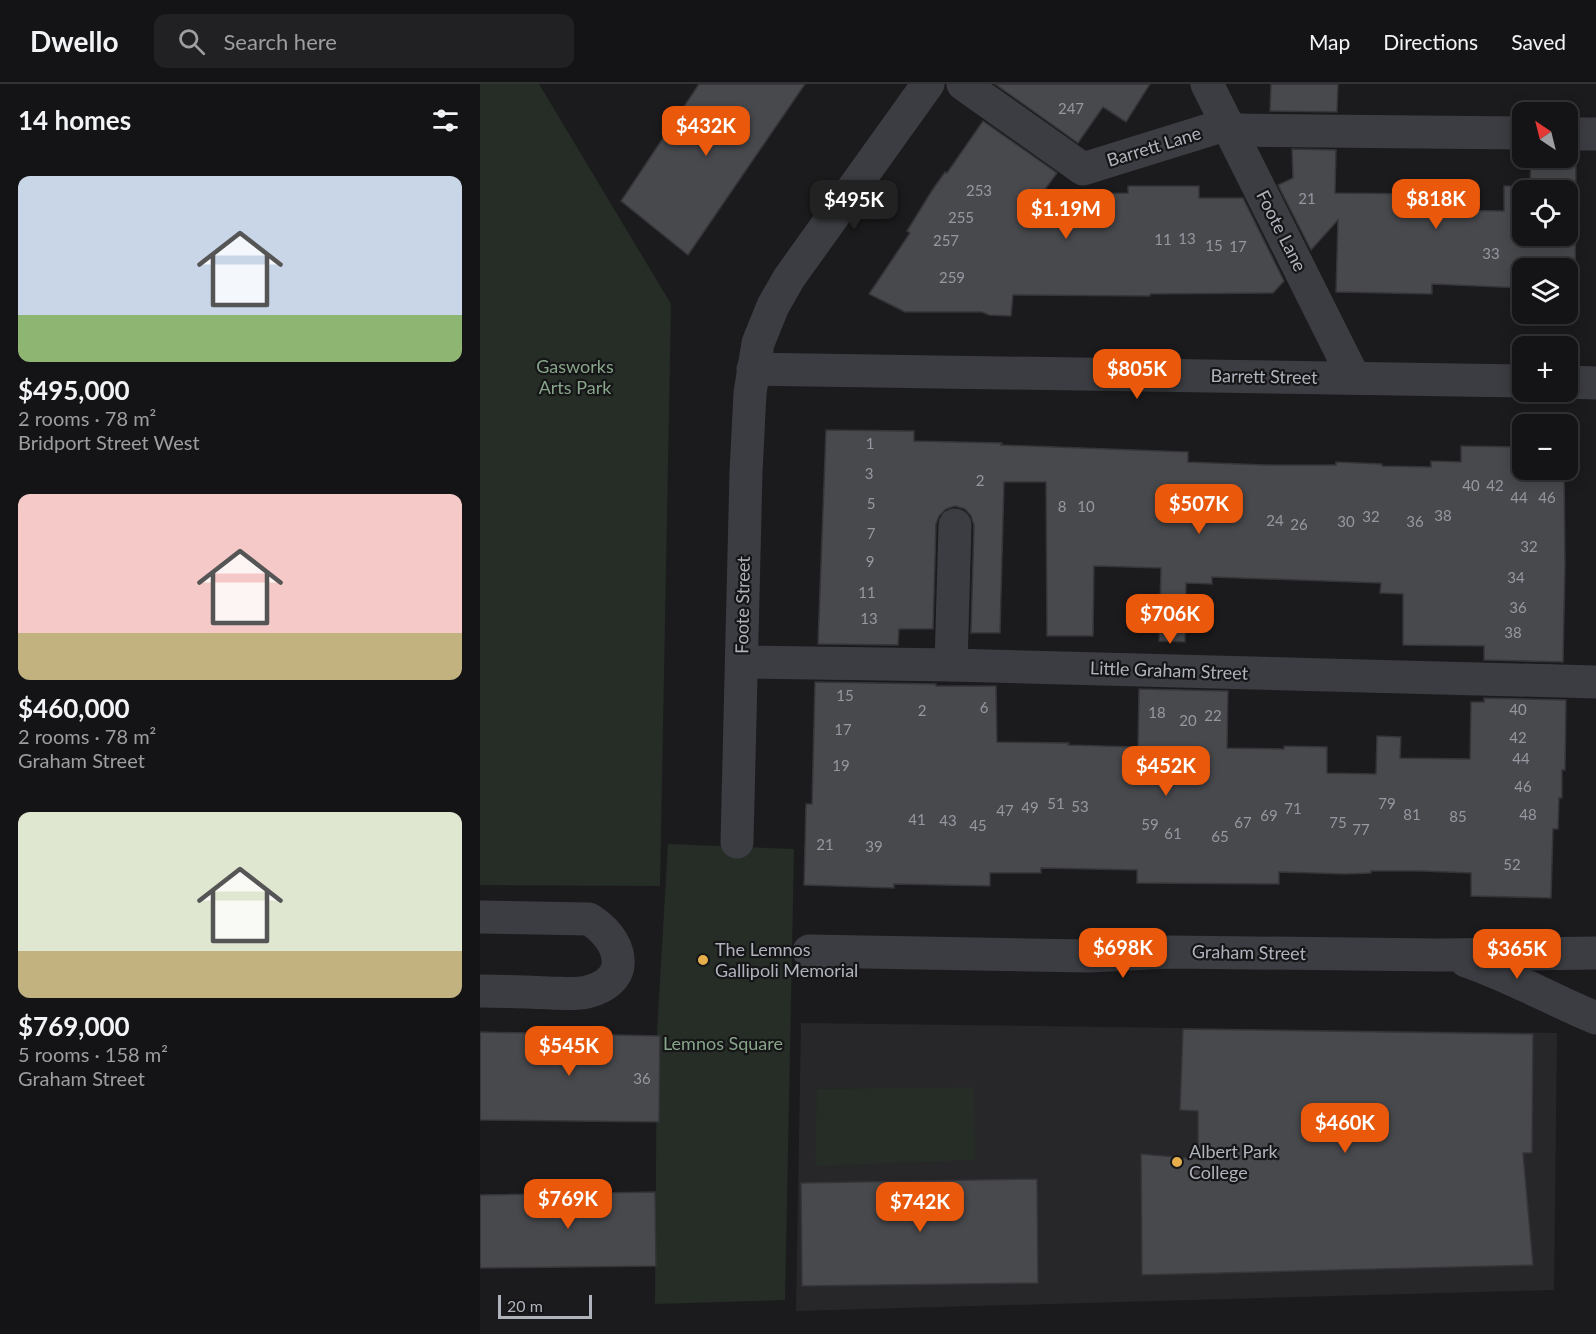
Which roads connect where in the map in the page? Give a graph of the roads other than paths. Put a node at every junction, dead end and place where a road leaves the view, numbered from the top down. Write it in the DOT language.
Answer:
graph roads {
  1 [pos="928,84"];
  2 [pos="963,84"];
  3 [pos="1207,84"];
  4 [pos="1229,127"];
  5 [pos="1512,133"];
  6 [pos="1578,134"];
  7 [pos="1596,134"];
  8 [pos="753,369"];
  9 [pos="1354,378"];
  10 [pos="1512,381"];
  11 [pos="1578,382"];
  12 [pos="1596,383"];
  13 [pos="955,525"];
  14 [pos="742,662"];
  15 [pos="951,665"];
  16 [pos="1596,682"];
  17 [pos="737,843"];
  18 [pos="480,917"];
  19 [pos="809,951"];
  20 [pos="1596,953"];
  21 [pos="1438,955"];
  22 [pos="480,991"];
  23 [pos="1596,1018"];
  1 -- 8 [label="street, Foote Street"];
  2 -- 4 [label="street, Barrett Lane"];
  3 -- 4 [label="street, Foote Lane"];
  4 -- 5 [label="street, Barrett Lane"];
  4 -- 9 [label="street, Foote Lane"];
  6 -- 7 [label="street"];
  8 -- 9 [label="street, Barrett Street"];
  8 -- 14 [label="street, Foote Street"];
  9 -- 10 [label="street, Barrett Street"];
  11 -- 12 [label="street"];
  13 -- 15 [label="street"];
  14 -- 15 [label="street, Little Graham Street"];
  14 -- 17 [label="street, Foote Street"];
  15 -- 16 [label="street, Little Graham Street"];
  18 -- 22 [label="street"];
  19 -- 21 [label="street, Graham Street"];
  20 -- 21 [label="street, Graham Street"];
  21 -- 23 [label="street, Graham Street"];
}
